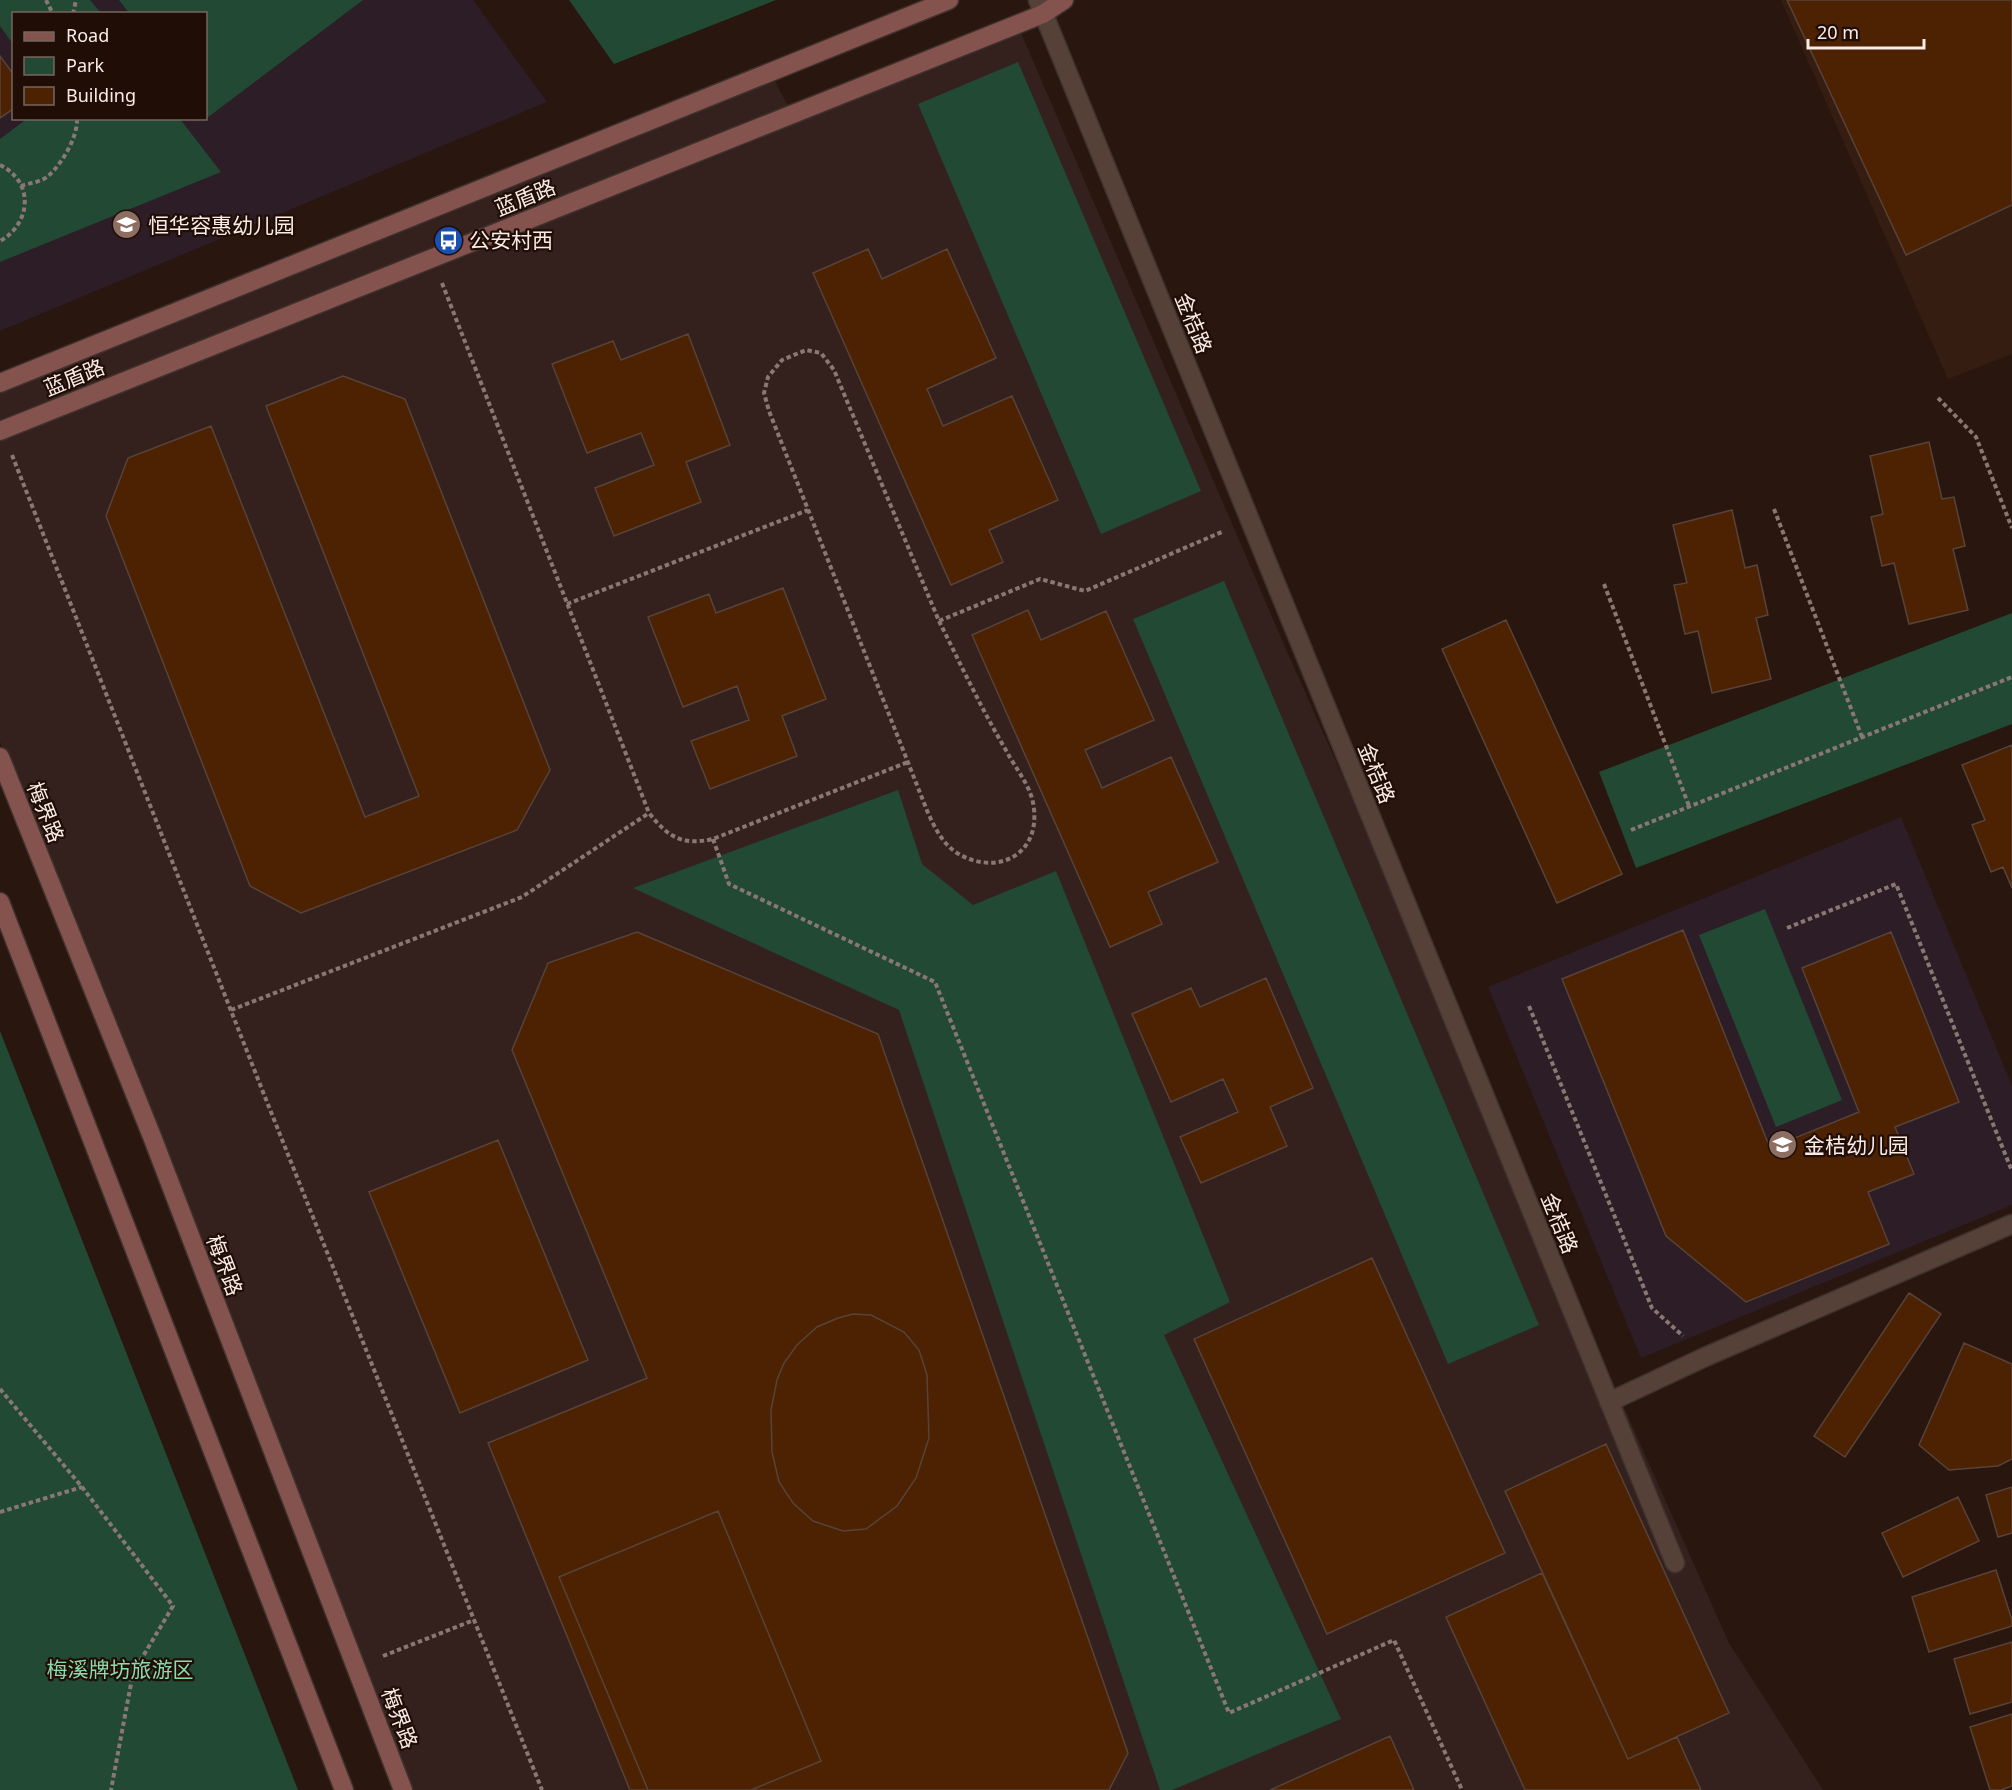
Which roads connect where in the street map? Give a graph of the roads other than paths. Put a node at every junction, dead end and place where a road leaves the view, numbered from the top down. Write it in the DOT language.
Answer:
graph roads {
  1 [pos="949,0"];
  2 [pos="1064,0"];
  3 [pos="1041,7"];
  4 [pos="0,383"];
  5 [pos="1,430"];
  6 [pos="0,757"];
  7 [pos="0,902"];
  8 [pos="2012,1224"];
  9 [pos="1609,1402"];
  10 [pos="1675,1563"];
  11 [pos="344,1790"];
  12 [pos="404,1790"];
  1 -- 4 [label="street, 蓝盾路"];
  2 -- 3 [label="street, 蓝盾路"];
  3 -- 5 [label="street, 蓝盾路"];
  3 -- 9 [label="street, 金桔路"];
  6 -- 12 [label="street, 梅界路"];
  7 -- 11 [label="street"];
  8 -- 9 [label="street"];
  9 -- 10 [label="street, 金桔路"];
}
